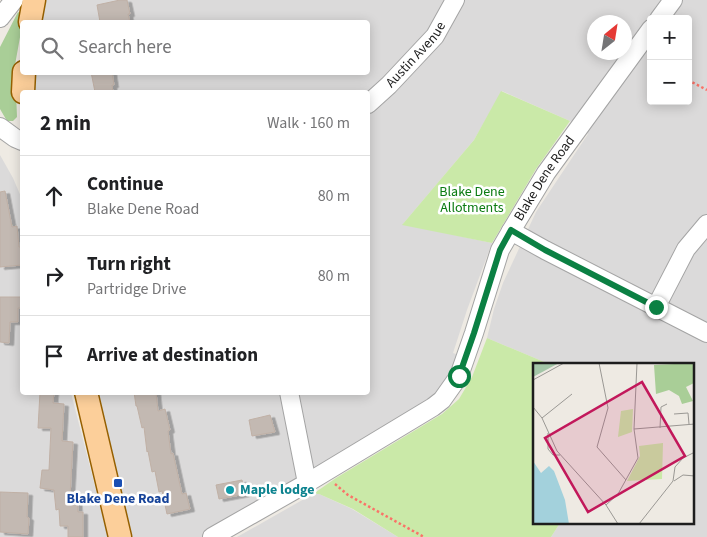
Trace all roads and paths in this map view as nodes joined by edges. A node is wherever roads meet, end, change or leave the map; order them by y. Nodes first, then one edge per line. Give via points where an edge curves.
1 (14, 0) edge
2 (34, 0) edge
3 (455, 0) edge
4 (673, 0) edge
5 (662, 15) edge
6 (0, 18) edge
7 (30, 20) edge
8 (647, 34) edge
9 (24, 75) edge
10 (692, 82) edge
11 (23, 90) edge
12 (707, 90) edge
13 (370, 102) edge
14 (0, 127) edge
15 (20, 140) edge
16 (707, 224) edge
17 (511, 230) junction
18 (656, 307) junction
19 (707, 333) edge
20 (87, 395) edge
21 (289, 395) edge
22 (324, 472) junction
23 (307, 483) junction
24 (120, 537) edge
25 (212, 537) edge
26 (424, 537) edge

1 - 6 street
2 - 7 main road
3 - 13 street, Austin Avenue via 435,36
4 - 5 street
8 - 17 street, Blake Dene Road via 546,173
9 - 11 main road
10 - 12 path
14 - 15 street
16 - 18 street via 686,249
17 - 18 street
17 - 22 street, Blake Dene Road via 500,250 459,376 451,389 433,407
18 - 19 street
20 - 24 main road
21 - 23 street
22 - 23 street, Blake Dene Road
22 - 26 path via 348,495
23 - 25 street, Blake Dene Road

